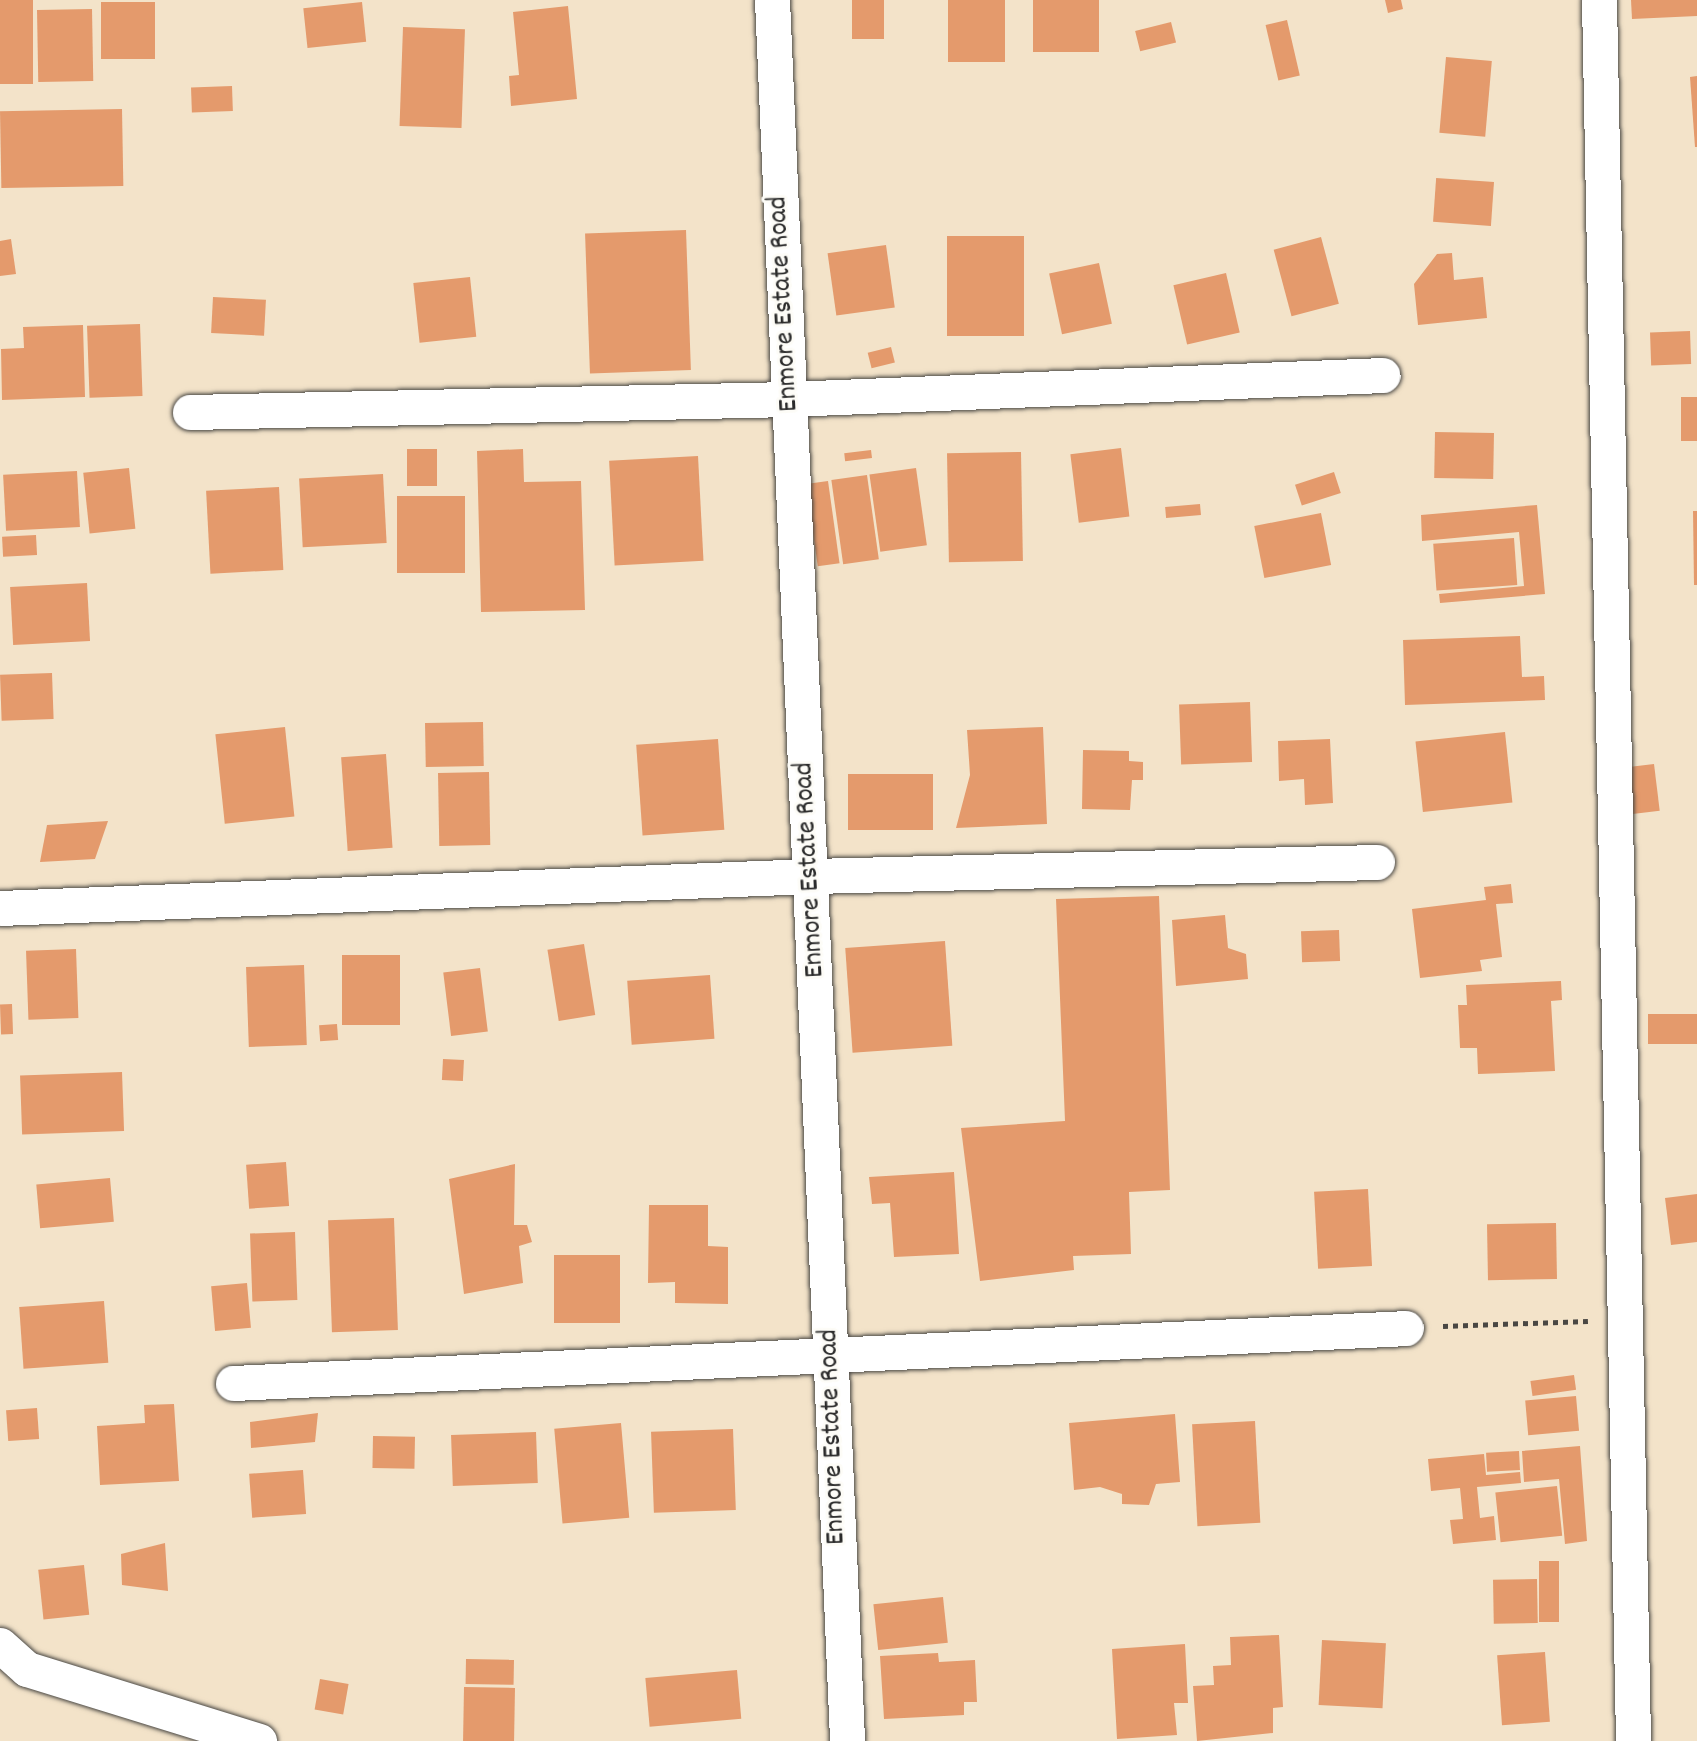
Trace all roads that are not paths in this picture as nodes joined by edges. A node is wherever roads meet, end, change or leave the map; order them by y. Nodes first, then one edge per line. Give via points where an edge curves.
1 (772, 0) edge
2 (1599, 0) edge
3 (1383, 374) dead end
4 (789, 399) junction
5 (190, 412) dead end
6 (1377, 862) dead end
7 (812, 876) junction
8 (0, 908) edge
9 (1406, 1328) road end
10 (831, 1355) junction
11 (233, 1383) dead end
12 (0, 1645) edge
13 (259, 1741) edge
14 (847, 1741) edge
15 (1633, 1741) edge

1 - 4 street, Enmore Estate Road
2 - 15 street
3 - 4 street
4 - 5 street
4 - 7 street, Enmore Estate Road
6 - 7 street
7 - 8 street
7 - 10 street, Enmore Estate Road
9 - 10 street
10 - 11 street
10 - 14 street, Enmore Estate Road
12 - 13 street via 27,1669

